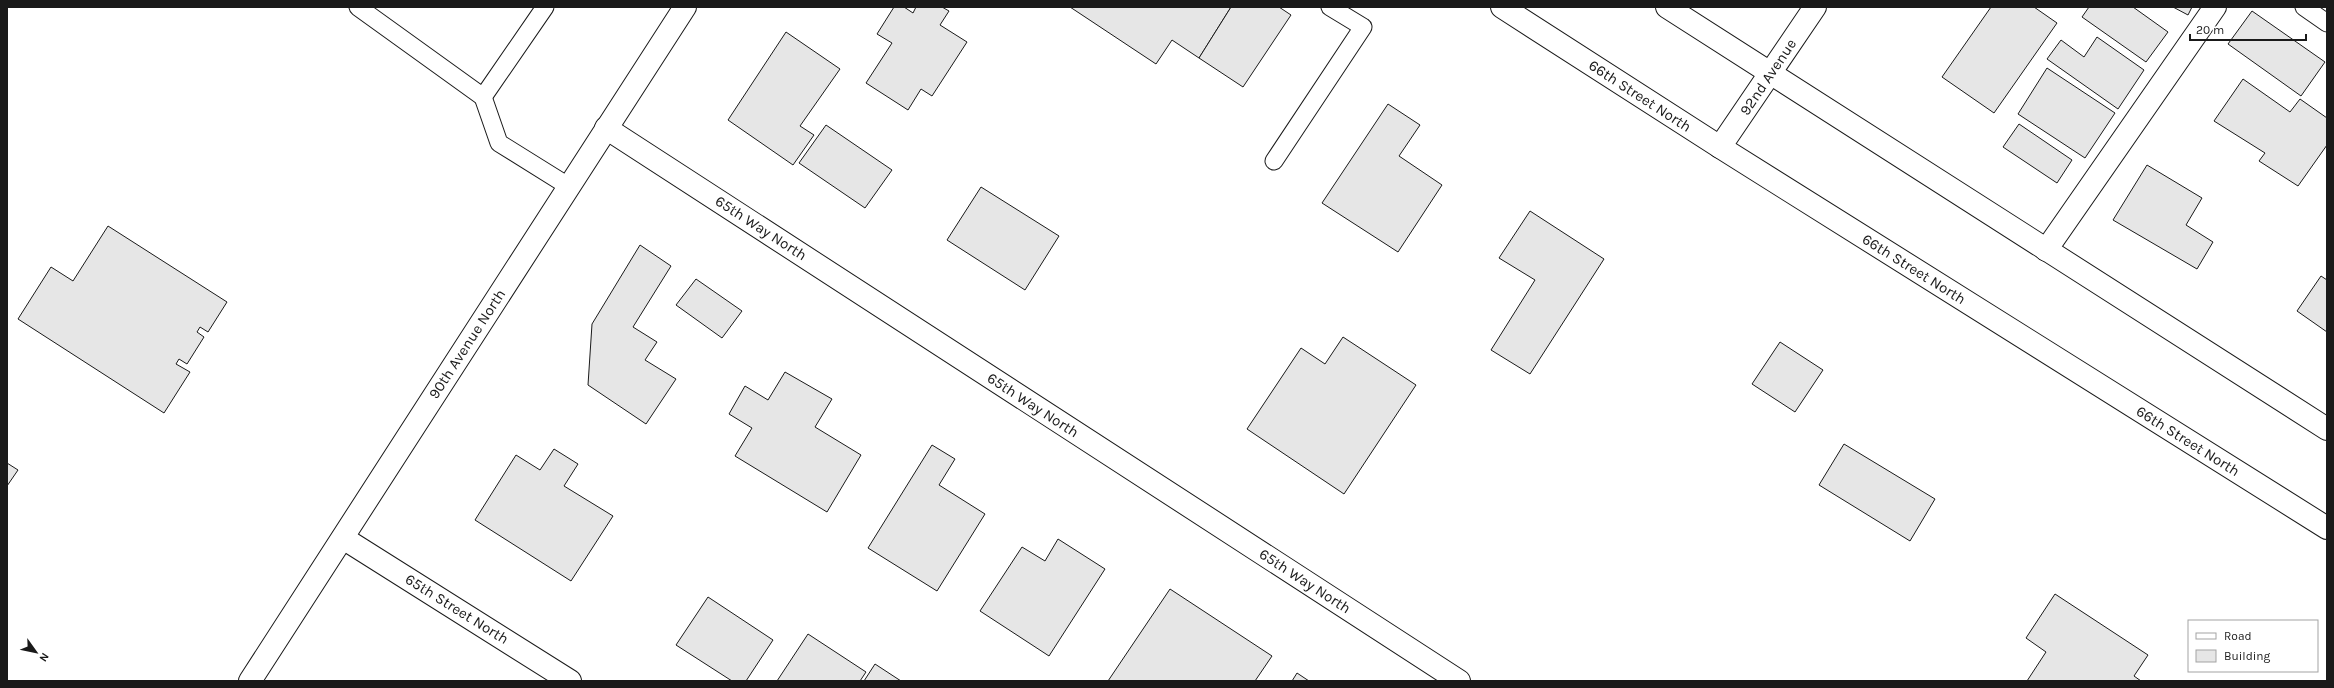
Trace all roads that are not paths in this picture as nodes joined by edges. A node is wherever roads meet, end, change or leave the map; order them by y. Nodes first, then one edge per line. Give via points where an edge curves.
1 (358, 7) edge
2 (545, 7) edge
3 (685, 7) edge
4 (1330, 7) edge
5 (1502, 7) edge
6 (1667, 7) edge
7 (1816, 7) edge
8 (2215, 7) edge
9 (2304, 7) edge
10 (2327, 23) edge
11 (1772, 73) junction
12 (484, 97) junction
13 (606, 128) junction
14 (1720, 147) junction
15 (1274, 161) dead end
16 (568, 186) junction
17 (2046, 250) junction
18 (2327, 429) edge
19 (2326, 525) edge
20 (343, 538) junction
21 (250, 681) edge
22 (570, 681) edge
23 (1459, 681) edge

1 - 12 lane
2 - 12 lane
3 - 13 street, 90th Avenue North
4 - 15 lane via 1363,27
5 - 14 street, 66th Street North
6 - 11 street
7 - 11 street, 92nd Avenue
8 - 17 street
9 - 10 lane
11 - 14 street, 92nd Avenue
11 - 17 street
12 - 16 lane via 499,143
13 - 16 street, 90th Avenue North
13 - 23 street, 65th Way North
14 - 19 street, 66th Street North
16 - 20 street, 90th Avenue North
17 - 18 street
20 - 21 street, 90th Avenue North
20 - 22 street, 65th Street North

